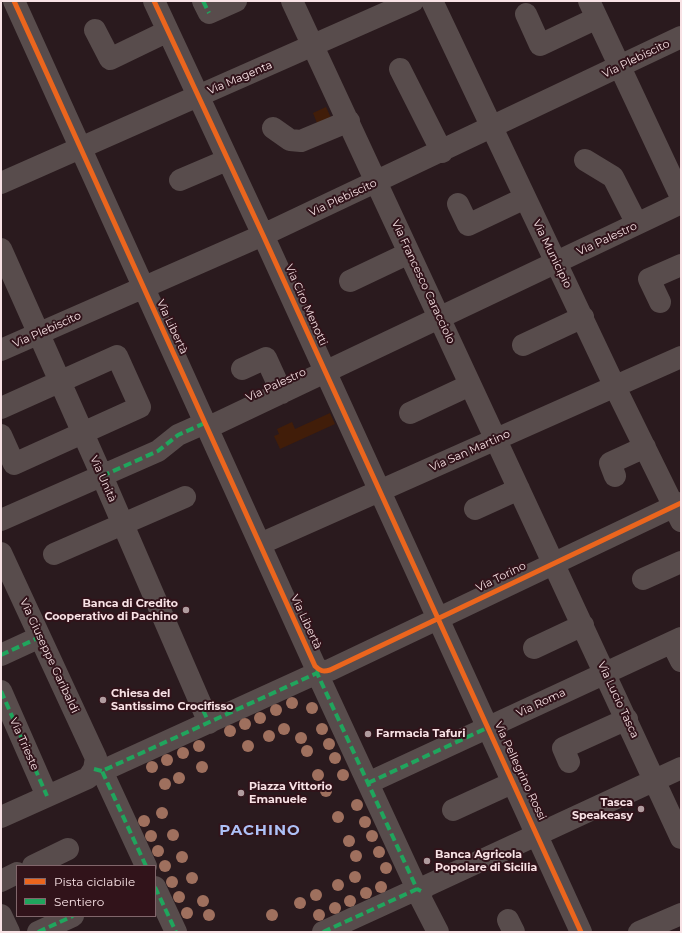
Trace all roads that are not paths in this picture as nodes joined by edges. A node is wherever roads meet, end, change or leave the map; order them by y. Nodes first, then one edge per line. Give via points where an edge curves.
1 (154, 1) edge
2 (236, 1) edge
3 (292, 1) edge
4 (413, 1) edge
5 (432, 1) edge
6 (15, 6) edge
7 (206, 7) edge
8 (593, 10) edge
9 (526, 14) dead end
10 (95, 30) dead end
11 (168, 31) junction
12 (681, 37) edge
13 (314, 46) junction
14 (620, 67) junction
15 (400, 69) dead end
16 (199, 96) junction
17 (349, 120) junction
18 (273, 128) dead end
19 (493, 128) junction
20 (80, 149) junction
21 (442, 152) junction
22 (227, 160) junction
23 (585, 160) dead end
24 (180, 180) dead end
25 (377, 182) junction
26 (1, 183) edge
27 (681, 196) edge
28 (525, 198) junction
29 (681, 203) edge
30 (458, 204) dead end
31 (637, 224) junction
32 (263, 235) junction
33 (1, 249) edge
34 (409, 253) junction
35 (557, 262) junction
36 (681, 264) edge
37 (350, 281) dead end
38 (143, 288) junction
39 (660, 302) dead end
40 (583, 317) junction
41 (440, 318) junction
42 (38, 333) junction
43 (523, 345) dead end
44 (1, 350) edge
45 (681, 357) edge
46 (242, 369) dead end
47 (326, 372) junction
48 (60, 382) junction
49 (470, 385) junction
50 (615, 387) junction
51 (282, 393) junction
52 (1, 408) edge
53 (410, 413) dead end
54 (206, 426) junction
55 (82, 433) junction
56 (1, 435) edge
57 (496, 440) junction
58 (645, 447) junction
59 (102, 476) junction
60 (616, 476) dead end
61 (519, 489) junction
62 (380, 491) junction
63 (185, 497) dead end
64 (475, 509) dead end
65 (679, 510) edge
66 (1, 520) edge
67 (123, 524) junction
68 (260, 544) junction
69 (1, 554) edge
70 (54, 554) dead end
71 (681, 562) edge
72 (553, 563) junction
73 (644, 579) dead end
74 (439, 618) junction
75 (582, 625) junction
76 (40, 637) junction
77 (678, 647) edge
78 (534, 648) dead end
79 (1, 655) edge
80 (320, 668) junction
81 (605, 674) junction
82 (1, 691) edge
83 (206, 716) junction
84 (627, 719) junction
85 (489, 728) junction
86 (569, 762) dead end
87 (681, 768) edge
88 (95, 769) junction
89 (374, 780) junction
90 (654, 780) junction
91 (514, 782) junction
92 (47, 796) junction
93 (453, 810) dead end
94 (1, 817) edge
95 (538, 835) junction
96 (681, 838) edge
97 (68, 849) dead end
98 (35, 865) edge
99 (145, 865) edge
100 (16, 874) edge
101 (1, 881) edge
102 (156, 889) edge
103 (422, 892) junction
104 (681, 914) edge
105 (1, 915) edge
106 (71, 917) edge
107 (9, 932) edge
108 (38, 932) edge
109 (176, 932) edge
110 (323, 932) edge
111 (438, 932) edge
112 (581, 932) edge
113 (639, 932) edge

1 - 11 street, Via Ciro Menotti
2 - 7 street
3 - 13 street, Via Francesco Caracciolo
4 - 13 street, Via Magenta
5 - 19 street, Via Municipio
6 - 20 street, Via Libertà
8 - 9 street via 540,44
8 - 14 street
10 - 11 street via 110,59
11 - 16 street, Via Ciro Menotti
12 - 14 street, Via Plebiscito
13 - 16 street, Via Magenta
13 - 17 street, Via Francesco Caracciolo
14 - 19 street, Via Plebiscito
14 - 27 street
15 - 21 street
16 - 20 street, Via Magenta
16 - 22 street, Via Ciro Menotti
17 - 18 street via 301,142 290,140
17 - 25 street, Via Francesco Caracciolo
19 - 21 street, Via Plebiscito
19 - 28 street, Via Municipio
20 - 26 street, Via Magenta
20 - 38 street, Via Libertà
21 - 25 street, Via Plebiscito
22 - 24 street
22 - 32 street, Via Ciro Menotti
23 - 31 street via 613,177
25 - 32 street, Via Plebiscito
25 - 34 street, Via Francesco Caracciolo
28 - 30 street via 468,225
28 - 35 street, Via Municipio
29 - 31 street, Via Palestro
31 - 35 street, Via Palestro
32 - 38 street, Via Plebiscito
32 - 47 street, Via Ciro Menotti
33 - 42 street, Via Unità
34 - 37 street
34 - 41 street, Via Francesco Caracciolo
35 - 40 street, Via Municipio
35 - 41 street, Via Palestro
36 - 39 street via 649,279
38 - 42 street, Via Plebiscito
38 - 54 street, Via Libertà
40 - 43 street
40 - 50 street, Via Municipio
41 - 47 street, Via Palestro
41 - 49 street, Via Francesco Caracciolo
42 - 44 street, Via Plebiscito
42 - 48 street, Via Unità
45 - 50 street, Via San Martino
46 - 51 street via 266,358
47 - 51 street, Via Palestro
47 - 62 street, Via Ciro Menotti
48 - 52 street
48 - 55 street, Via Unità
48 - 55 street via 118,356 140,407
49 - 53 street
49 - 57 street, Via Francesco Caracciolo
50 - 57 street, Via San Martino
50 - 58 street, Via Municipio
51 - 54 street, Via Palestro
54 - 59 street, Via Palestro via 178,435 158,451
54 - 68 street, Via Libertà
55 - 56 street via 14,464
55 - 59 street, Via Unità
57 - 61 street, Via Francesco Caracciolo
57 - 62 street, Via San Martino
58 - 60 street via 610,463
58 - 65 street, Via Municipio
59 - 66 street, Via Palestro
59 - 67 street, Via Unità
61 - 64 street
61 - 72 street, Via Francesco Caracciolo
62 - 68 street, Via San Martino
62 - 74 street, Via Ciro Menotti
63 - 67 street
65 - 72 street, Via Torino
67 - 70 street
67 - 83 street, Via Unità
68 - 80 street, Via Libertà
69 - 76 street, Via Giuseppe Garibaldi
71 - 73 street
72 - 74 street, Via Torino
72 - 75 street, Via Lucio Tasca
74 - 80 street, Via Torino
74 - 85 street, Via Pellegrino Rossi
75 - 78 street
75 - 81 street, Via Lucio Tasca
76 - 79 street
76 - 88 street, Via Giuseppe Garibaldi
77 - 81 street, Via Roma
80 - 83 street, Via Torino
80 - 89 street, Via Libertà
81 - 84 street, Via Lucio Tasca
81 - 85 street, Via Roma
82 - 92 street, Via Trieste
83 - 88 street, Via Torino
84 - 86 street via 563,748
84 - 90 street, Via Lucio Tasca
85 - 89 street, Via Roma
85 - 91 street, Via Pellegrino Rossi
87 - 90 street
88 - 92 street, Via Torino
88 - 99 street, Via Giuseppe Garibaldi
89 - 103 street, Via Libertà
90 - 95 street
90 - 96 street, Via Lucio Tasca
91 - 93 street
91 - 95 street, Via Pellegrino Rossi
92 - 94 street, Via Torino
95 - 103 street
95 - 112 street, Via Pellegrino Rossi
97 - 98 street
100 - 101 street
102 - 109 street
103 - 110 street
103 - 111 street, Via Libertà
104 - 113 street
105 - 107 street
106 - 108 street

